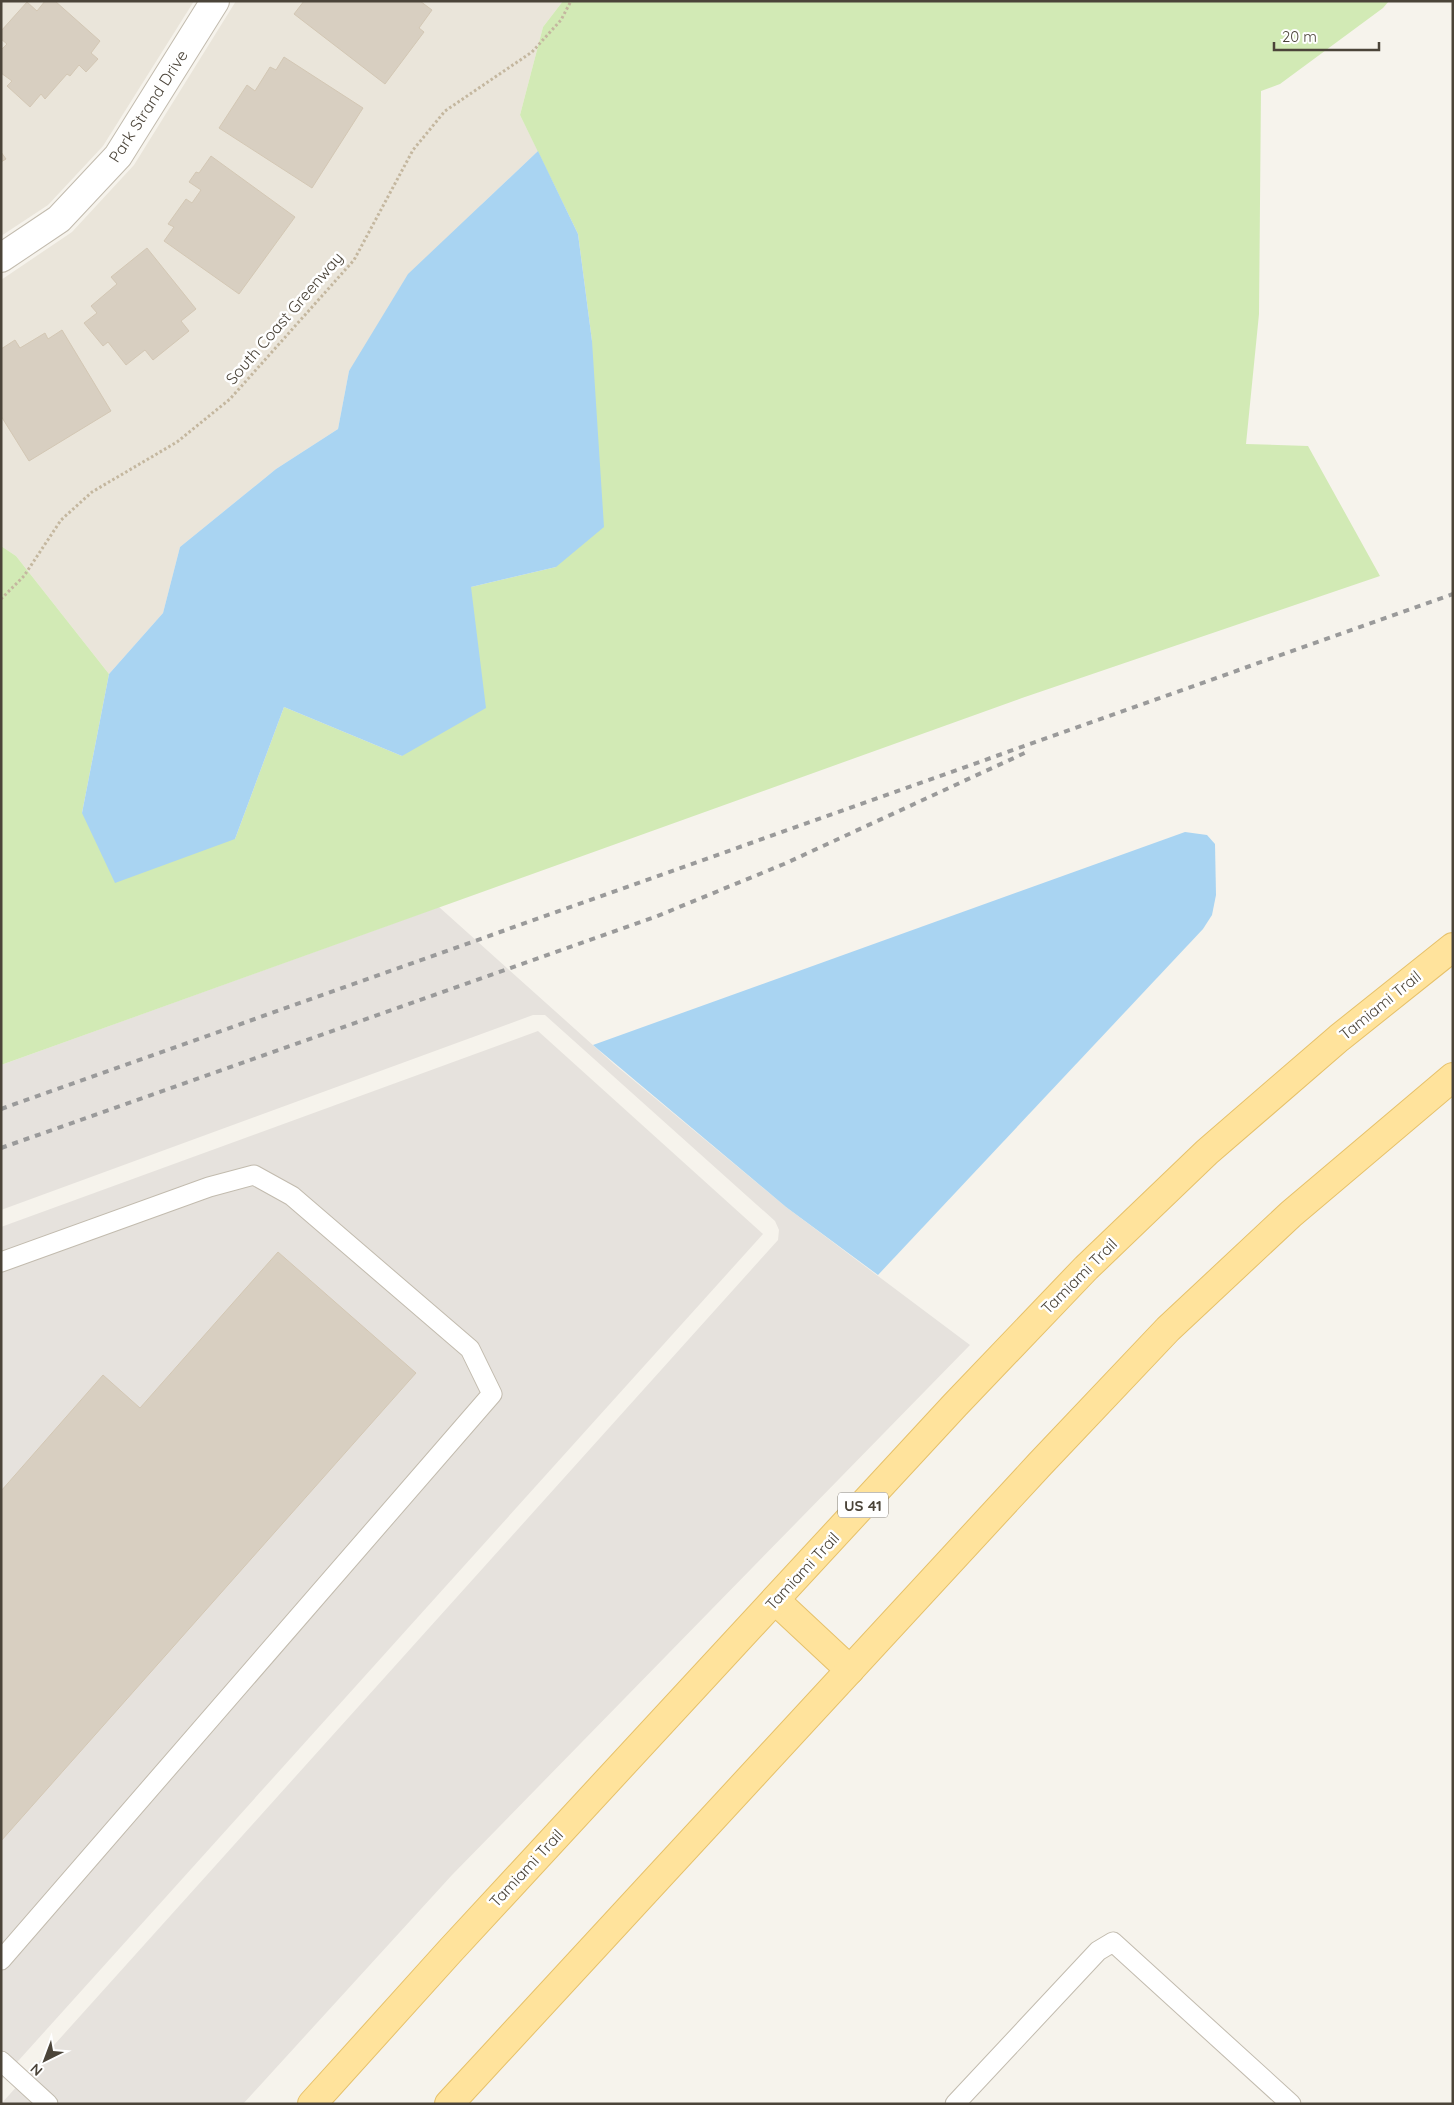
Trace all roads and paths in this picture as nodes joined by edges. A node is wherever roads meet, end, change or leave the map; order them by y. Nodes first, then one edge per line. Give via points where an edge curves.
1 (215, 1) edge
2 (571, 1) edge
3 (1, 258) edge
4 (1, 599) edge
5 (1453, 947) edge
6 (1453, 1077) edge
7 (1, 1262) edge
8 (775, 1600) junction
9 (850, 1670) junction
10 (1, 1960) edge
11 (1, 2061) edge
12 (48, 2104) edge
13 (312, 2104) edge
14 (449, 2104) edge
15 (955, 2104) edge
16 (1291, 2104) edge

1 - 3 street, Park Strand Drive via 118,156 59,219
2 - 4 path, South Coast Greenway via 561,20 532,52 445,111 413,150 354,260 230,399 177,442 92,492 61,520 24,576
5 - 8 main road, Tamiami Trail / US 41 via 1339,1038 1215,1146 1086,1268
6 - 9 main road via 1291,1214 1168,1329
7 - 10 lane via 209,1187 254,1174 292,1196 470,1349 492,1394
8 - 9 main road
8 - 13 main road, Tamiami Trail / US 41
9 - 14 main road
11 - 12 lane
15 - 16 lane via 1098,1951 1113,1942

